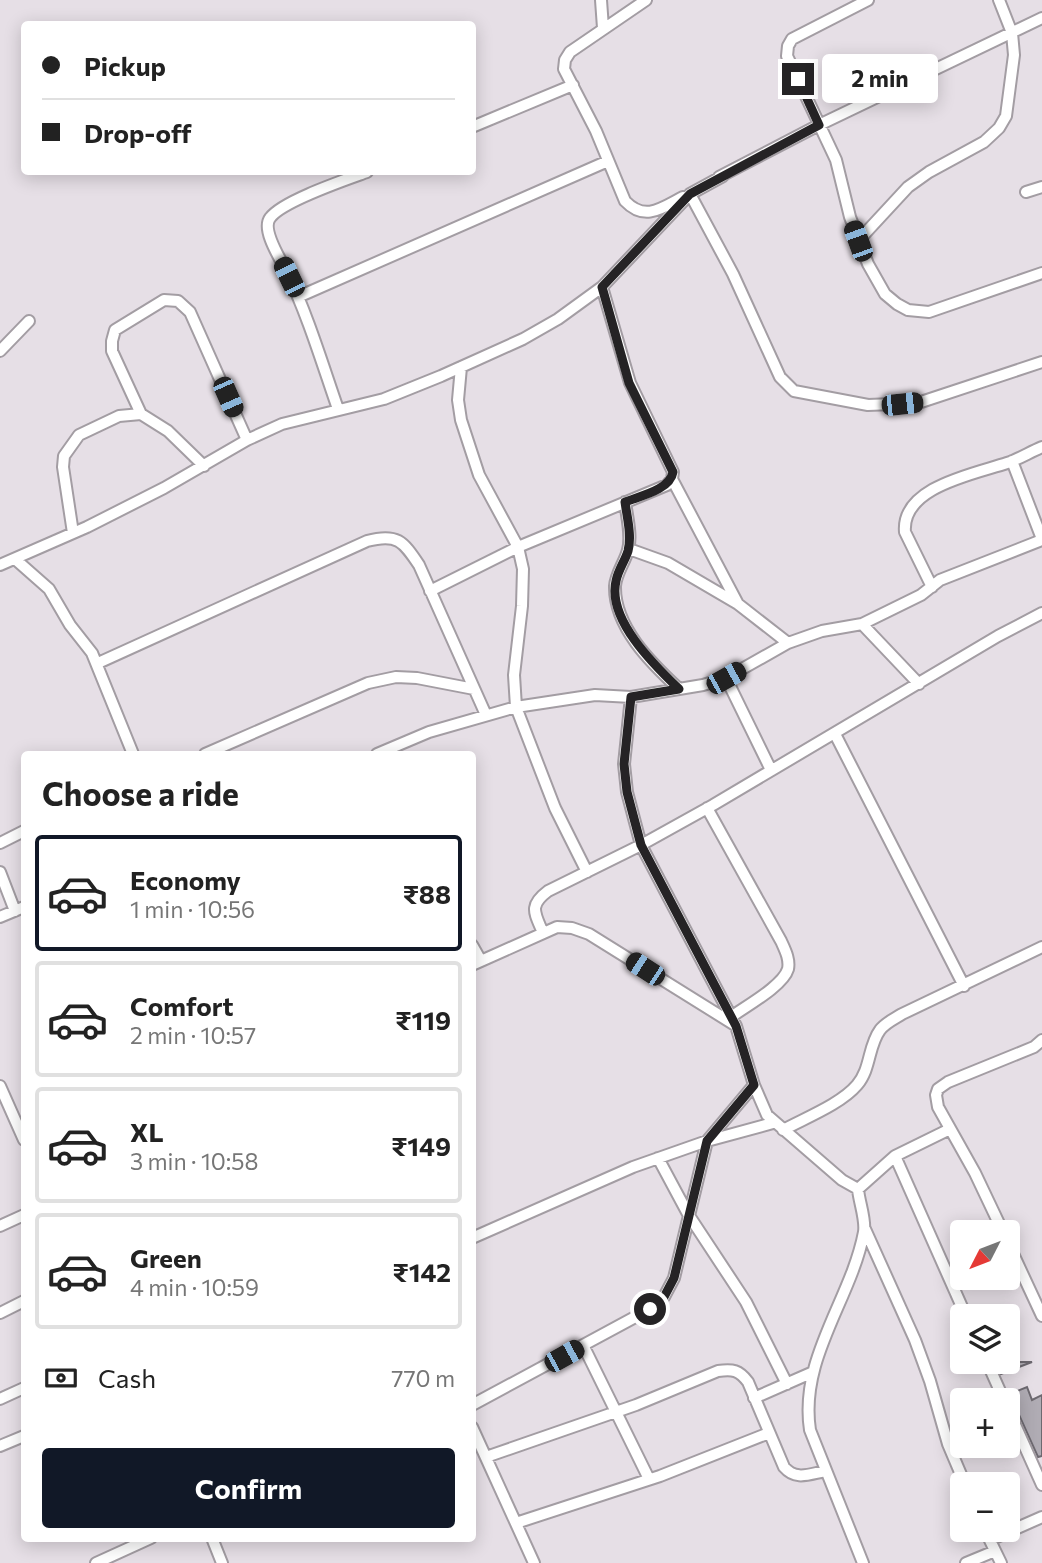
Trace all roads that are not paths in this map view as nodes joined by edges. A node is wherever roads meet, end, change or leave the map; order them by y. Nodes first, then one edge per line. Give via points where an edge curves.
1 (601, 0) edge
2 (646, 0) edge
3 (868, 0) edge
4 (999, 0) edge
5 (1042, 18) edge
6 (603, 28) junction
7 (1012, 33) junction
8 (573, 85) junction
9 (476, 125) edge
10 (819, 125) junction
11 (608, 160) junction
12 (360, 175) edge
13 (723, 176) junction
14 (1042, 187) edge
15 (1026, 192) dead end
16 (690, 194) junction
17 (858, 241) junction
18 (1042, 273) edge
19 (602, 287) junction
20 (298, 297) junction
21 (29, 321) dead end
22 (0, 351) edge
23 (1042, 362) edge
24 (461, 367) junction
25 (338, 409) junction
26 (141, 414) junction
27 (247, 440) junction
28 (1042, 447) edge
29 (1012, 461) junction
30 (204, 466) junction
31 (672, 479) junction
32 (625, 502) junction
33 (74, 533) junction
34 (1042, 540) edge
35 (518, 547) junction
36 (629, 549) junction
37 (15, 559) junction
38 (0, 565) edge
39 (932, 587) junction
40 (430, 591) junction
41 (738, 604) junction
42 (1042, 613) edge
43 (862, 624) junction
44 (788, 643) junction
45 (97, 663) junction
46 (726, 678) junction
47 (919, 684) junction
48 (474, 689) junction
49 (679, 689) junction
50 (631, 697) junction
51 (516, 708) junction
52 (486, 715) junction
53 (835, 734) junction
54 (132, 751) edge
55 (212, 751) edge
56 (384, 751) edge
57 (771, 770) junction
58 (707, 808) junction
59 (21, 832) edge
60 (0, 843) edge
61 (641, 845) junction
62 (0, 872) edge
63 (587, 873) junction
64 (20, 909) edge
65 (0, 917) edge
66 (543, 933) junction
67 (1042, 947) edge
68 (477, 963) edge
69 (964, 986) junction
70 (734, 1021) junction
71 (1042, 1040) edge
72 (754, 1085) junction
73 (0, 1086) edge
74 (773, 1122) junction
75 (950, 1129) junction
76 (783, 1130) junction
77 (21, 1133) edge
78 (707, 1141) junction
79 (895, 1156) junction
80 (659, 1158) junction
81 (858, 1189) junction
82 (688, 1214) junction
83 (21, 1216) edge
84 (997, 1220) edge
85 (0, 1226) edge
86 (865, 1229) junction
87 (476, 1236) edge
88 (1020, 1269) edge
89 (21, 1302) edge
90 (961, 1304) edge
91 (0, 1313) edge
92 (1042, 1316) edge
93 (583, 1345) junction
94 (811, 1373) junction
95 (787, 1384) junction
96 (21, 1389) edge
97 (754, 1398) junction
98 (0, 1399) edge
99 (476, 1403) edge
100 (614, 1413) junction
101 (769, 1433) junction
102 (476, 1436) edge
103 (1020, 1436) edge
104 (21, 1437) edge
105 (0, 1446) edge
106 (486, 1457) junction
107 (826, 1471) junction
108 (960, 1472) edge
109 (649, 1479) junction
110 (1042, 1485) edge
111 (1042, 1517) edge
112 (516, 1523) junction
113 (1020, 1527) edge
114 (142, 1542) edge
115 (214, 1542) edge
116 (988, 1542) edge
117 (991, 1542) edge
118 (96, 1563) edge
119 (222, 1563) edge
120 (534, 1563) edge
121 (863, 1563) edge
122 (966, 1563) edge
123 (1001, 1563) edge

1 - 6 street
2 - 6 street
3 - 10 street via 804,32 788,46 787,56
4 - 7 street
5 - 7 street
6 - 8 street via 565,60 564,69
7 - 10 street
7 - 17 street via 1014,55 1006,117 999,128 984,142 908,187
8 - 9 street
8 - 11 street
10 - 13 street
10 - 17 street via 836,160
11 - 13 street via 625,201 644,213
11 - 20 street
12 - 20 street via 283,206 270,218 270,238
13 - 16 street
14 - 15 street
16 - 19 street
16 - 23 street via 780,377 794,391 868,405 918,403
17 - 18 street via 885,294 908,310 929,312
19 - 24 street via 523,339
19 - 31 street via 629,383 673,472
20 - 25 street
21 - 22 street
24 - 25 street via 384,399
24 - 35 street via 458,400 469,448 488,495
25 - 27 street via 282,424
26 - 27 street via 111,341 115,330 164,300 178,301 190,312
26 - 30 street via 168,431
26 - 33 street via 119,416 79,435 64,456
27 - 30 street
28 - 29 street
29 - 34 street
29 - 39 street via 932,488 909,512 905,532
30 - 33 street
31 - 32 street
31 - 41 street
32 - 35 street
32 - 36 street
33 - 37 street
34 - 39 street
35 - 40 street
35 - 51 street via 523,569 514,675
36 - 41 street via 668,564
36 - 49 street via 615,583 616,600 642,651
37 - 38 street
37 - 45 street via 49,589
39 - 43 street
40 - 45 street via 405,545 395,538 380,537
40 - 48 street
41 - 44 street
42 - 47 street
43 - 44 street
43 - 47 street
44 - 46 street
45 - 54 street
46 - 49 street
46 - 57 street
47 - 53 street
48 - 52 street
48 - 55 street via 417,678 368,683
49 - 50 street
50 - 51 street via 595,695
50 - 61 street via 624,764
51 - 52 street
51 - 63 street via 555,808
52 - 56 street
53 - 57 street
53 - 69 street
57 - 58 street
58 - 61 street
58 - 70 street via 788,959 788,970 780,982
59 - 60 street
61 - 63 street
61 - 70 street
62 - 64 street
63 - 66 street via 548,891 536,903 534,911
64 - 65 street
66 - 68 street
66 - 70 street via 557,927 589,934
67 - 69 street
69 - 76 street via 885,1025 856,1086
70 - 72 street
71 - 75 street via 938,1090 938,1107
72 - 74 street
72 - 78 street
73 - 77 street
74 - 76 street
74 - 78 street
75 - 79 street
75 - 84 street
76 - 81 street
78 - 80 street
78 - 82 street
79 - 81 street
79 - 90 street
80 - 82 street
80 - 87 street
81 - 86 street
82 - 93 street via 674,1278 664,1297
82 - 95 street via 746,1302
83 - 85 street
86 - 94 street
86 - 108 street via 915,1340
88 - 92 street
89 - 91 street
93 - 99 street
93 - 100 street
94 - 95 street
94 - 107 street via 810,1430
95 - 97 street
96 - 98 street
97 - 100 street via 748,1381 732,1369
97 - 101 street
100 - 106 street
100 - 109 street
101 - 107 street via 790,1475
101 - 109 street
102 - 106 street
103 - 110 street
104 - 105 street
106 - 112 street
107 - 121 street
109 - 112 street
111 - 113 street
112 - 120 street
114 - 118 street
115 - 119 street
116 - 122 street
117 - 123 street

